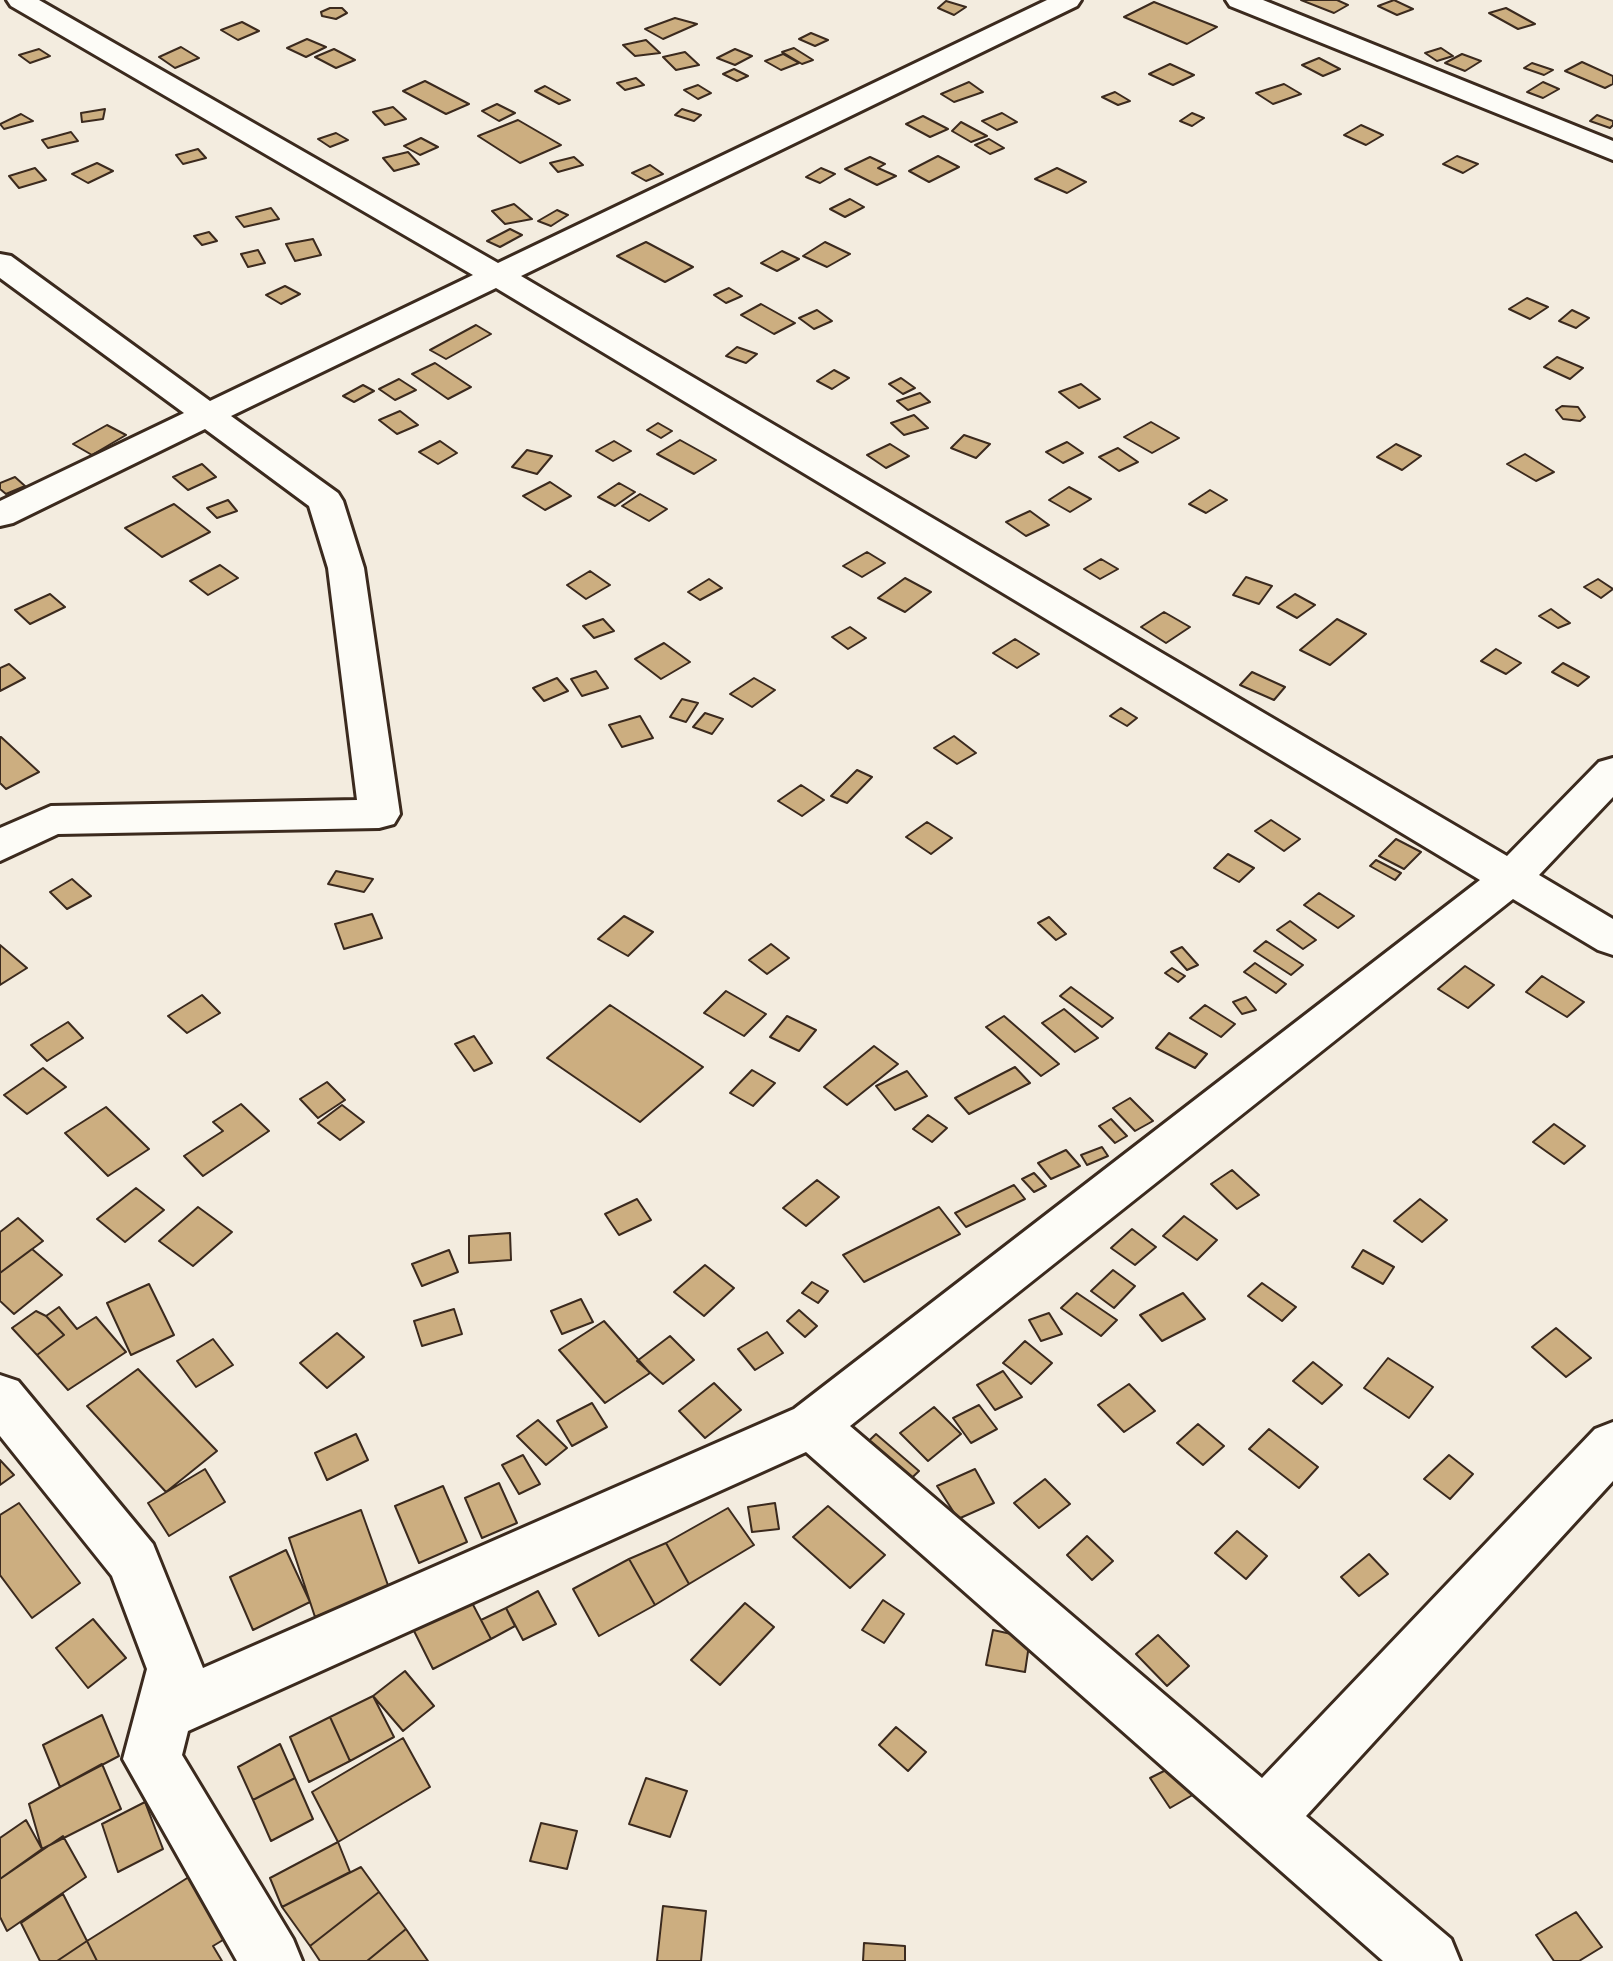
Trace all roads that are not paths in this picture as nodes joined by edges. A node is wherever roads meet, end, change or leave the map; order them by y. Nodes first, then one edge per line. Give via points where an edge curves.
1 (20, 0) edge
2 (1068, 0) edge
3 (1239, 0) edge
4 (1613, 151) edge
5 (0, 263) edge
6 (497, 275) junction
7 (209, 414) junction
8 (0, 515) edge
9 (1613, 772) edge
10 (0, 846) edge
11 (1511, 878) junction
12 (1613, 939) edge
13 (0, 1397) edge
14 (812, 1425) junction
15 (1613, 1445) edge
16 (164, 1713) junction
17 (1265, 1818) junction
18 (271, 1961) edge
19 (1429, 1961) edge

1 - 6 street
2 - 6 street
3 - 4 street
5 - 7 street
6 - 7 street
6 - 11 street
7 - 8 street
7 - 10 street via 325,501 346,568 379,814 51,820
9 - 11 street
11 - 12 street
11 - 14 street
13 - 16 street via 134,1562 175,1669
14 - 16 street
14 - 17 street
15 - 17 street
16 - 18 street via 152,1759
17 - 19 street

